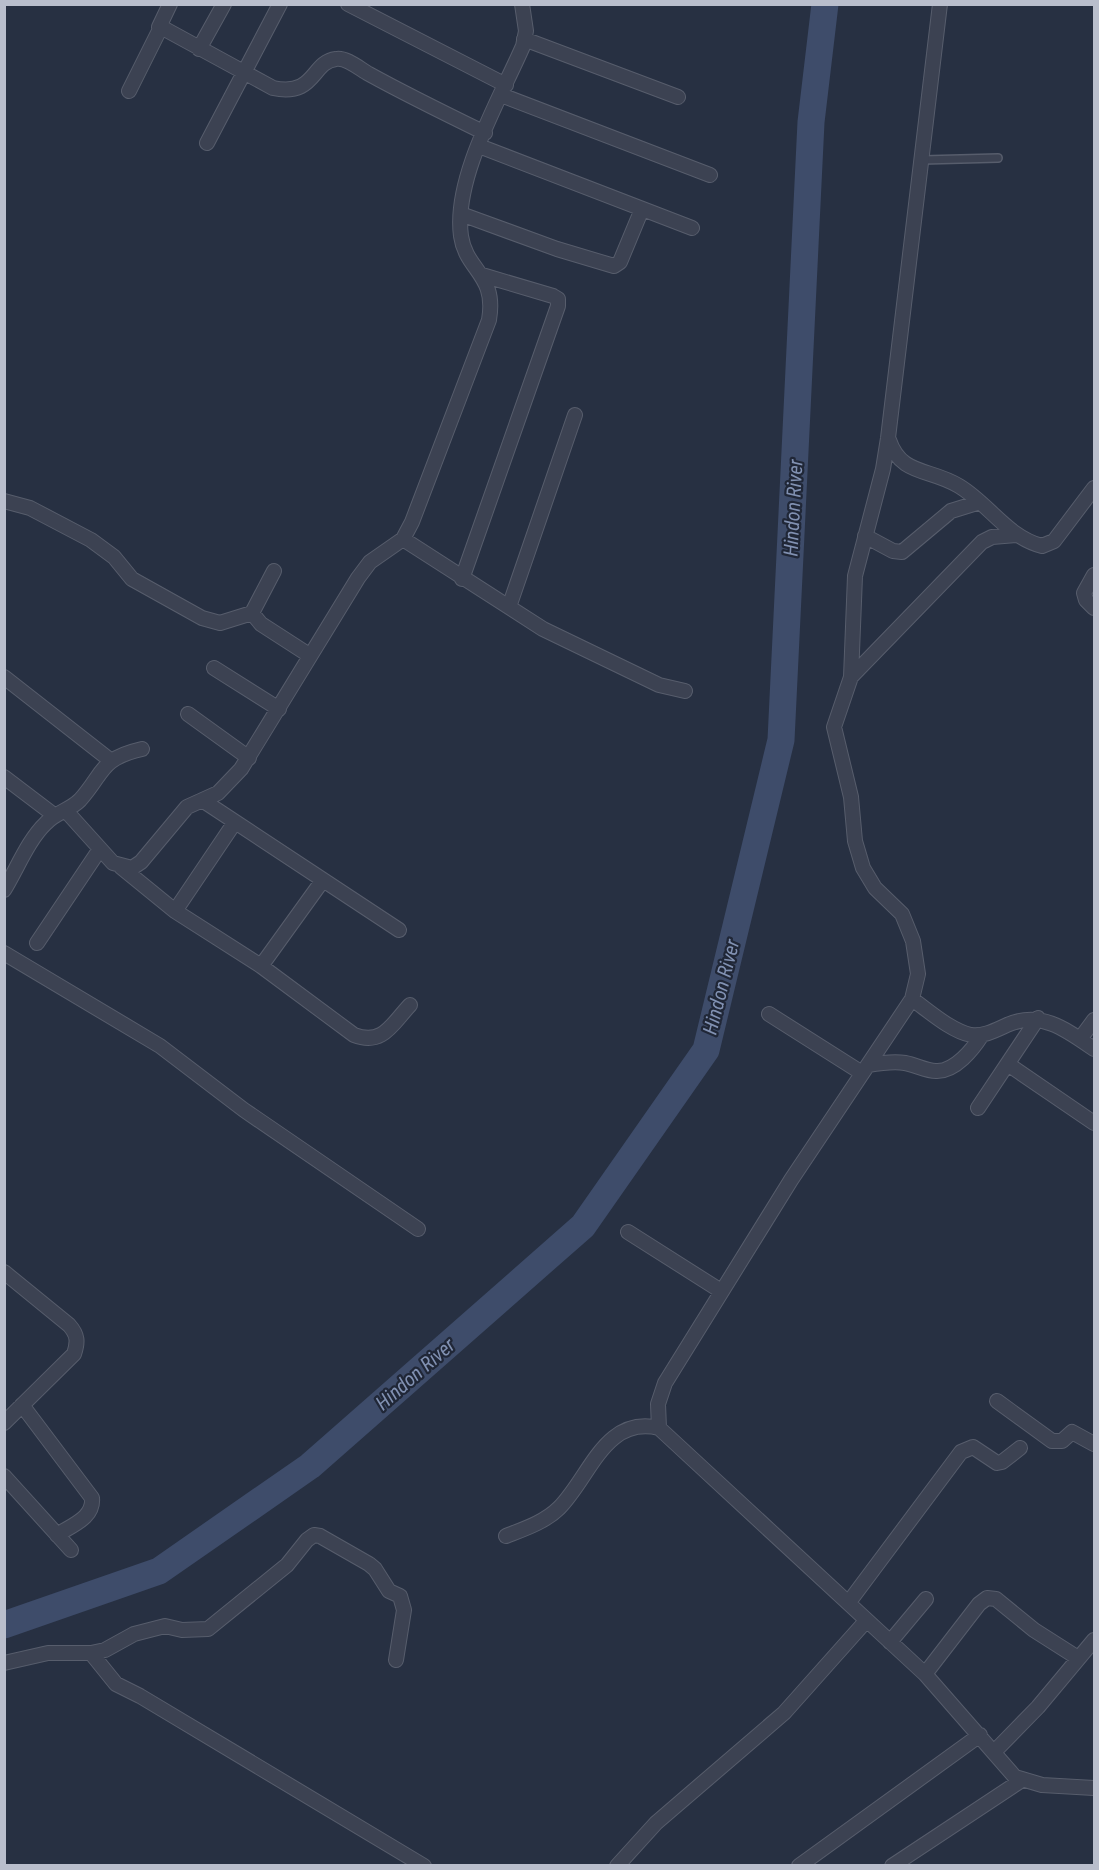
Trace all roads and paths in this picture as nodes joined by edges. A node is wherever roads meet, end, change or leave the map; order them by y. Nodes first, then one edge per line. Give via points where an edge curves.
1 (170, 4) edge
2 (224, 4) edge
3 (280, 4) edge
4 (348, 4) edge
5 (522, 4) edge
6 (940, 4) edge
7 (159, 27) junction
8 (524, 39) junction
9 (199, 49) junction
10 (244, 73) junction
11 (503, 90) junction
12 (129, 91) dead end
13 (678, 97) dead end
14 (485, 133) junction
15 (207, 143) dead end
16 (479, 146) junction
17 (998, 158) dead end
18 (923, 160) junction
19 (710, 175) dead end
20 (642, 209) junction
21 (461, 214) junction
22 (692, 228) dead end
23 (482, 275) junction
24 (574, 415) dead end
25 (888, 438) junction
26 (1095, 488) edge
27 (4, 501) edge
28 (980, 502) junction
29 (1016, 535) junction
30 (865, 536) junction
31 (403, 540) junction
32 (274, 571) dead end
33 (1095, 575) edge
34 (462, 579) junction
35 (509, 607) junction
36 (1095, 608) edge
37 (252, 613) junction
38 (309, 655) junction
39 (214, 668) dead end
40 (4, 676) edge
41 (850, 678) junction
42 (685, 691) dead end
43 (279, 709) junction
44 (188, 714) dead end
45 (142, 749) dead end
46 (249, 758) junction
47 (110, 760) junction
48 (6, 783) edge
49 (202, 800) junction
50 (61, 813) junction
51 (235, 822) junction
52 (100, 849) junction
53 (121, 867) junction
54 (323, 880) junction
55 (4, 890) edge
56 (175, 911) junction
57 (399, 930) dead end
58 (37, 943) dead end
59 (4, 953) edge
60 (261, 966) junction
61 (912, 999) junction
62 (410, 1005) dead end
63 (769, 1014) dead end
64 (1038, 1018) junction
65 (1095, 1020) edge
66 (982, 1035) junction
67 (1080, 1040) junction
68 (1095, 1049) edge
69 (1009, 1065) junction
70 (865, 1069) junction
71 (978, 1108) dead end
72 (1095, 1123) edge
73 (418, 1229) dead end
74 (628, 1232) dead end
75 (4, 1272) edge
76 (721, 1292) junction
77 (997, 1401) dead end
78 (22, 1405) junction
79 (4, 1423) edge
80 (659, 1428) junction
81 (1095, 1444) edge
82 (1020, 1448) dead end
83 (4, 1476) edge
84 (57, 1535) junction
85 (506, 1536) dead end
86 (71, 1550) dead end
87 (926, 1599) dead end
88 (849, 1602) junction
89 (866, 1621) junction
90 (1095, 1640) edge
91 (890, 1642) junction
92 (91, 1653) junction
93 (1078, 1658) junction
94 (396, 1660) dead end
95 (4, 1663) edge
96 (925, 1674) junction
97 (980, 1735) junction
98 (994, 1752) junction
99 (1022, 1780) junction
100 (1095, 1788) edge
101 (424, 1866) edge
102 (617, 1866) edge
103 (800, 1866) edge
104 (892, 1866) edge

1 - 7 street
2 - 9 street
3 - 10 street
4 - 11 street
5 - 8 street
6 - 18 street
7 - 9 street
7 - 12 street
8 - 11 street
8 - 13 street
9 - 10 street
10 - 14 street via 273,88 295,90 330,61 343,59
10 - 15 street
11 - 14 street
11 - 19 street
14 - 16 street
16 - 20 street
16 - 21 street via 469,170
17 - 18 lane
18 - 25 street
20 - 21 street via 620,262 614,266
20 - 22 street
21 - 23 street via 462,243
23 - 31 street via 491,296 489,320 427,487
23 - 34 street via 553,296 558,299 558,306
24 - 35 street
25 - 28 street via 901,463 959,486
25 - 30 street
26 - 29 street via 1048,545 1029,543
27 - 37 street via 30,508 91,540 114,557 132,579 202,618 220,623
28 - 29 street
28 - 30 street via 951,511 902,552
29 - 41 street via 982,542
30 - 41 street via 853,594
31 - 34 street
31 - 38 street via 370,562
32 - 37 street
33 - 36 street via 1084,593
34 - 35 street
35 - 42 street via 615,666 658,685
37 - 38 street via 261,624
38 - 43 street
39 - 43 street
40 - 47 street
41 - 61 street via 834,727 851,797 855,841 875,888 907,923 918,974
43 - 46 street
44 - 46 street
45 - 47 street
46 - 49 street via 218,793
47 - 50 street via 80,799
48 - 50 street
49 - 51 street
49 - 53 street via 187,807 141,862 132,868
50 - 52 street
50 - 55 street via 35,837
51 - 54 street
51 - 56 street
52 - 53 street
52 - 58 street
53 - 56 street
54 - 57 street
54 - 60 street
56 - 60 street
59 - 73 street via 160,1046 244,1110
60 - 62 street via 354,1035 367,1040 380,1038
61 - 66 street via 959,1031
61 - 70 street
63 - 70 street
64 - 66 street via 1014,1022
64 - 67 street
64 - 69 street
65 - 67 street
66 - 70 street via 944,1071 905,1063
67 - 68 street
69 - 71 street
69 - 72 street
70 - 76 street
74 - 76 street
75 - 78 street via 76,1332 74,1354
76 - 80 street via 660,1395
77 - 81 street via 1052,1441 1062,1441 1072,1432
78 - 79 street
78 - 84 street via 92,1498 89,1514
80 - 85 street via 635,1425 619,1433 559,1508 543,1520
80 - 88 street
82 - 88 street via 997,1463 974,1447 961,1452
83 - 84 street
84 - 86 street
87 - 91 street
88 - 89 street
89 - 91 street
89 - 102 street via 784,1713 656,1823
90 - 93 street
91 - 96 street
92 - 94 street via 148,1629 208,1629 287,1565 314,1535 369,1564 389,1591 400,1596 404,1610
92 - 95 street via 48,1653
92 - 101 street via 116,1684
93 - 96 street via 996,1599 987,1598
93 - 98 street
96 - 97 street
97 - 98 street
97 - 103 street
98 - 99 street via 1007,1771
99 - 100 street
99 - 104 street

